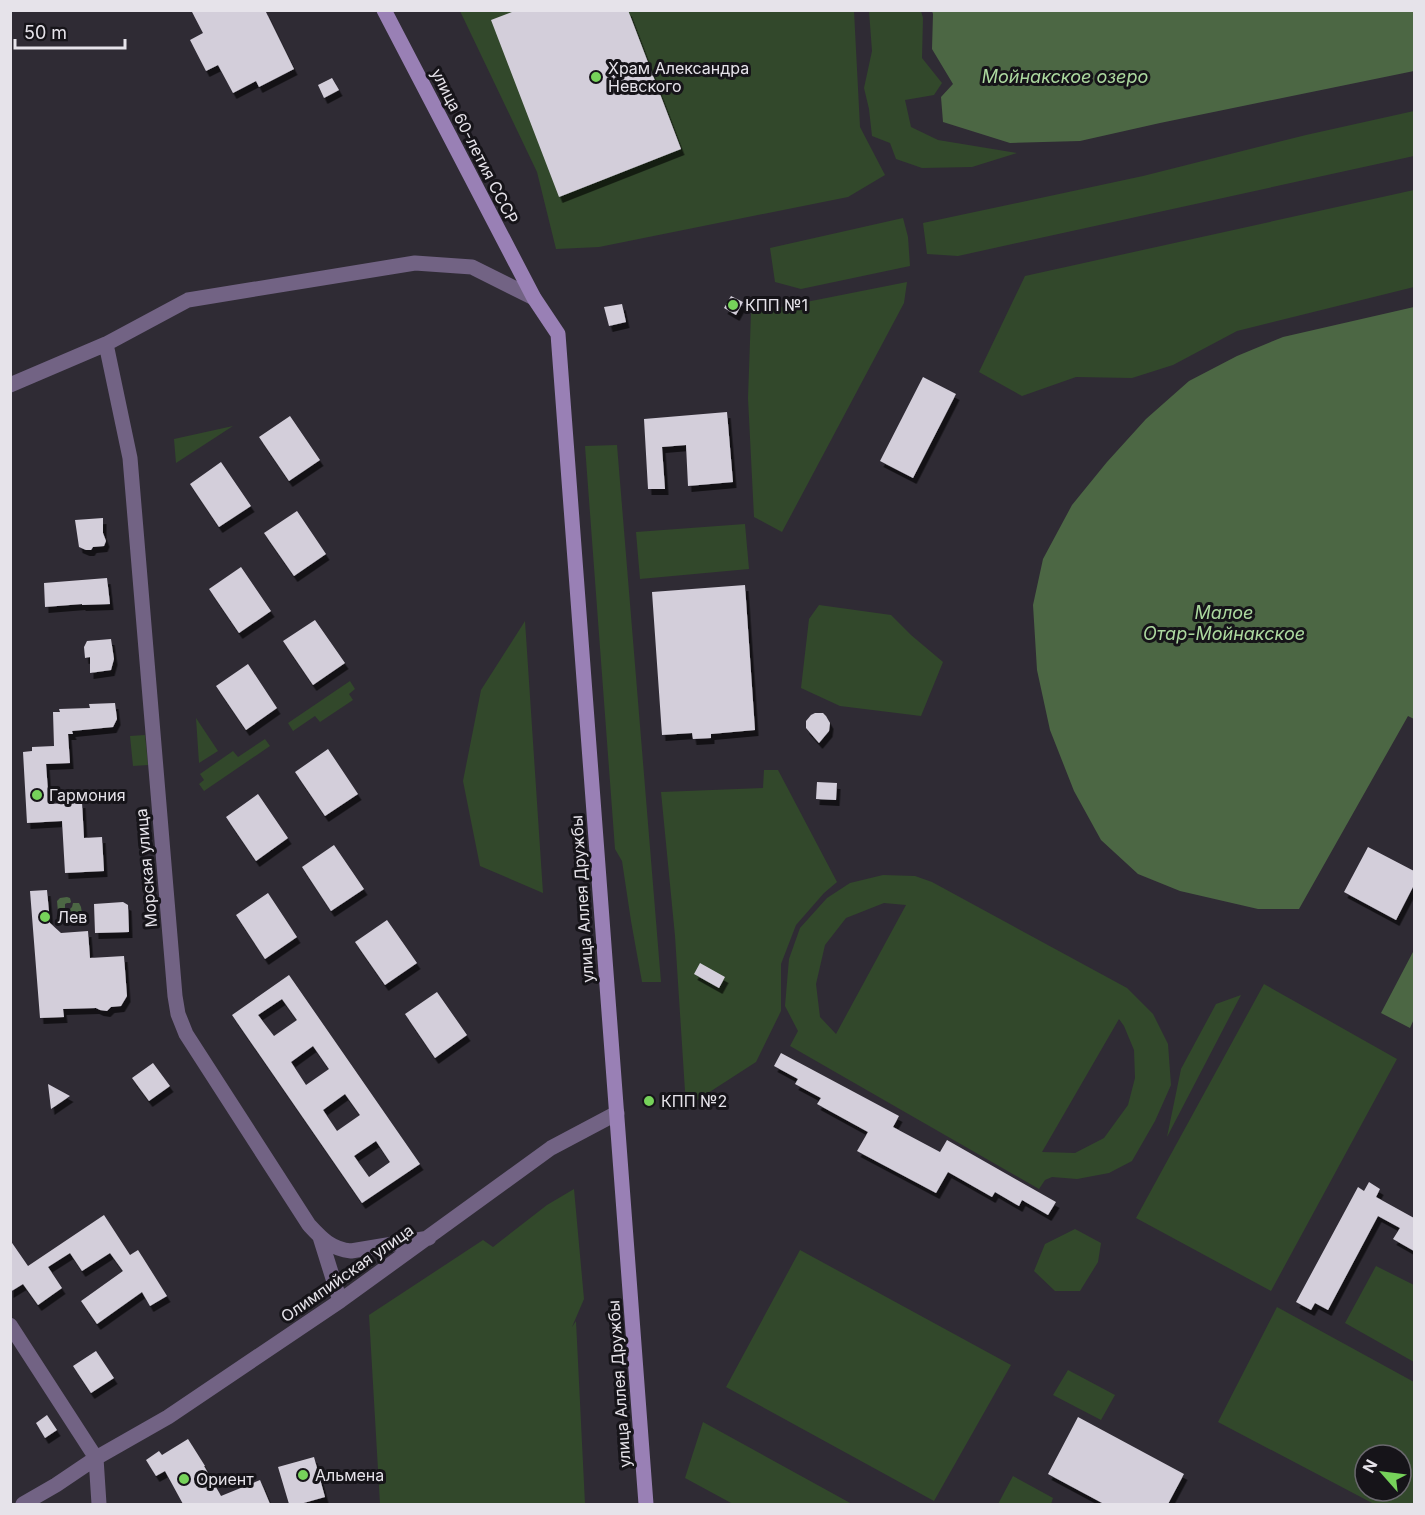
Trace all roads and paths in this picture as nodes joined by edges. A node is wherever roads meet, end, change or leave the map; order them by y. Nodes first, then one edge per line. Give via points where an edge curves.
1 (384, 10) edge
2 (534, 298) junction
3 (106, 344) junction
4 (10, 385) edge
5 (617, 1113) junction
6 (320, 1237) junction
7 (429, 1238) junction
8 (340, 1301) junction
9 (10, 1325) edge
10 (96, 1458) junction
11 (22, 1504) edge
12 (99, 1504) edge
13 (646, 1504) edge

1 - 2 main road, улица 60-летия СССР
2 - 3 street via 472,267 415,263 188,300
2 - 5 main road, улица Аллея Дружбы via 558,334
3 - 4 street
3 - 6 street, Морская улица via 130,458 178,1014 186,1034
5 - 7 street, Олимпийская улица via 551,1149
5 - 13 main road, улица Аллея Дружбы
6 - 7 street, Морская улица via 340,1250 351,1251
6 - 8 street
7 - 8 street, Олимпийская улица
8 - 10 street, Олимпийская улица via 168,1417
9 - 10 street
10 - 11 street, Олимпийская улица
10 - 12 street

